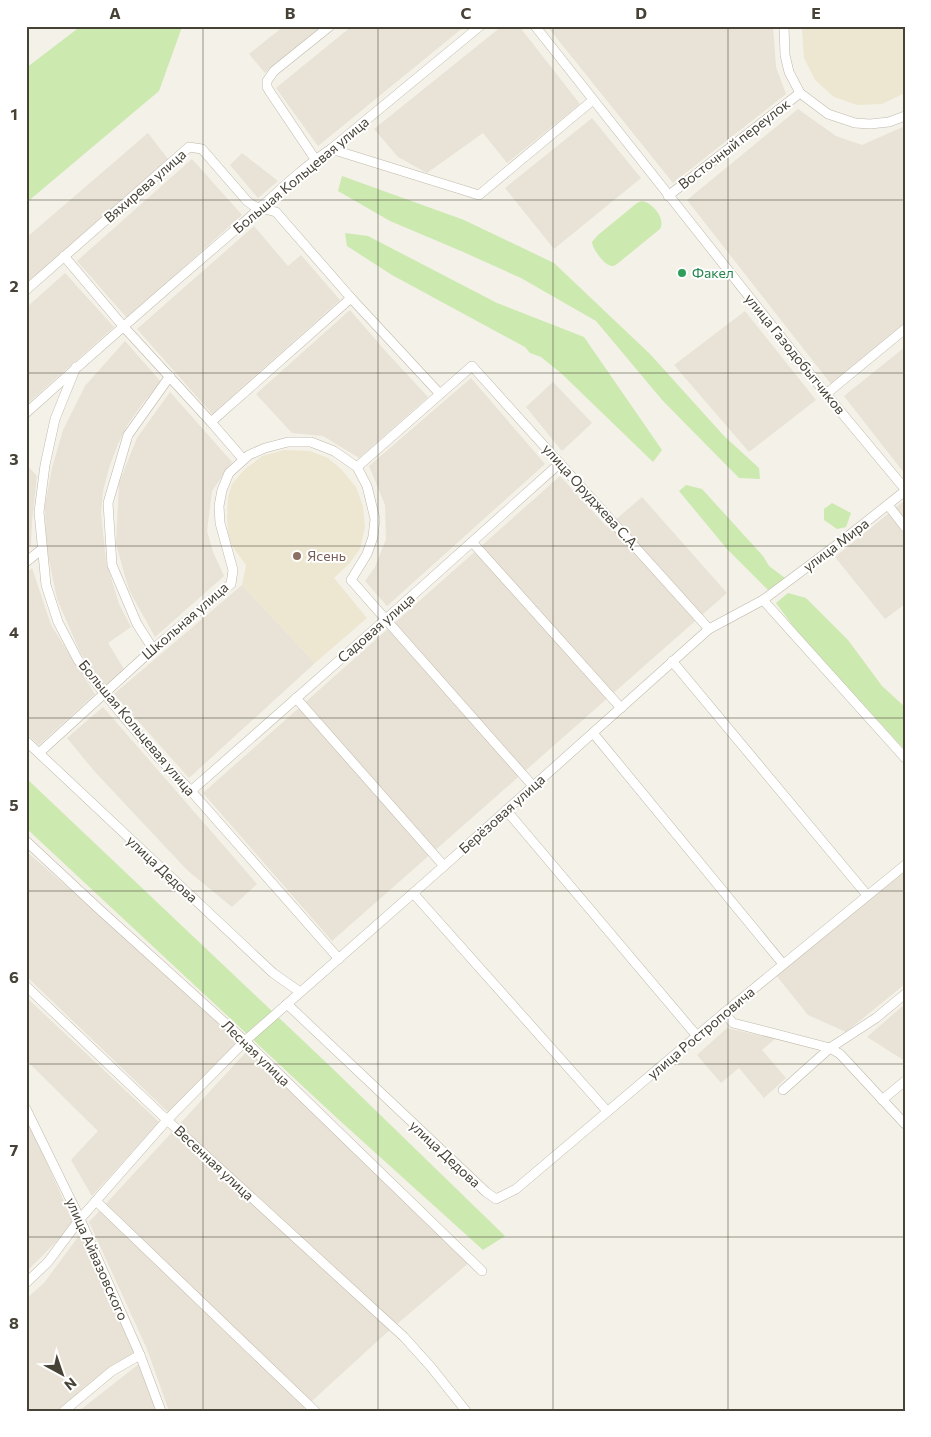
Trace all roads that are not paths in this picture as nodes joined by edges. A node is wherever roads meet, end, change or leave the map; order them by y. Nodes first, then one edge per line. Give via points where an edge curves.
1 (330, 26) edge
2 (480, 26) edge
3 (535, 26) edge
4 (784, 26) edge
5 (800, 93) junction
6 (594, 100) junction
7 (905, 116) edge
8 (331, 149) junction
9 (315, 159) junction
10 (668, 196) junction
11 (262, 207) junction
12 (64, 256) junction
13 (26, 290) edge
14 (351, 298) junction
15 (123, 326) junction
16 (905, 329) edge
17 (76, 368) junction
18 (170, 376) junction
19 (440, 394) junction
20 (826, 394) junction
21 (26, 413) edge
22 (211, 422) junction
23 (243, 459) junction
24 (560, 463) junction
25 (357, 467) junction
26 (905, 490) edge
27 (888, 505) junction
28 (905, 527) edge
29 (472, 542) junction
30 (42, 549) junction
31 (26, 562) edge
32 (765, 598) junction
33 (385, 620) junction
34 (709, 629) junction
35 (153, 649) junction
36 (672, 662) junction
37 (104, 694) junction
38 (296, 698) junction
39 (621, 708) junction
40 (593, 733) junction
41 (26, 741) edge
42 (39, 753) junction
43 (905, 758) edge
44 (533, 786) junction
45 (191, 792) junction
46 (506, 810) junction
47 (26, 841) edge
48 (905, 865) edge
49 (444, 866) junction
50 (414, 893) junction
51 (868, 895) junction
52 (338, 959) junction
53 (783, 964) junction
54 (26, 986) edge
55 (300, 992) junction
56 (905, 994) edge
57 (287, 1004) junction
58 (724, 1012) junction
59 (697, 1036) junction
60 (245, 1041) junction
61 (830, 1048) junction
62 (905, 1081) edge
63 (782, 1090) dead end
64 (882, 1100) junction
65 (26, 1109) edge
66 (607, 1111) junction
67 (167, 1120) junction
68 (905, 1124) edge
69 (496, 1199) joint
70 (96, 1201) junction
71 (80, 1219) junction
72 (482, 1271) dead end
73 (26, 1283) edge
74 (140, 1355) junction
75 (64, 1411) edge
76 (161, 1411) edge
77 (315, 1411) edge
78 (466, 1411) edge

1 - 9 street via 274,71 267,81 270,92
2 - 8 street, Большая Кольцевая улица
3 - 6 street, улица Газодобытчиков
4 - 5 street via 789,72
5 - 7 street via 828,114 855,123 889,122
5 - 10 street, Восточный переулок
6 - 8 street via 479,195
6 - 10 street, улица Газодобытчиков
8 - 9 street, Большая Кольцевая улица
9 - 11 street, Большая Кольцевая улица
10 - 20 street, улица Газодобытчиков
11 - 12 street, Вяхирева улица via 247,201 202,149 189,147
11 - 14 street, Вяхирева улица via 276,212
11 - 15 street, Большая Кольцевая улица
12 - 13 street, Вяхирева улица
12 - 15 street
14 - 19 street, Вяхирева улица
14 - 22 street
15 - 17 street, Большая Кольцевая улица
15 - 18 street
16 - 20 street
17 - 21 street, Большая Кольцевая улица
17 - 30 street, Большая Кольцевая улица via 55,419 45,465 39,512
18 - 22 street
18 - 35 street via 128,435 108,503 112,565 136,624
19 - 24 street, улица Оруджева С.А. via 472,366
19 - 25 street
20 - 26 street, улица Газодобытчиков
22 - 23 street
23 - 25 street, Школьная улица via 249,454 288,442 311,442 334,450
23 - 35 street, Школьная улица via 229,473 219,506 220,523 233,570 231,584
24 - 29 street, Садовая улица
24 - 34 street, улица Оруджева С.А.
25 - 33 street, Школьная улица via 367,486 375,519 367,554 351,580
26 - 27 street, улица Мира
27 - 28 street
27 - 32 street, улица Мира
29 - 33 street, Садовая улица
29 - 39 street
30 - 31 street
30 - 37 street, Большая Кольцевая улица via 46,585 58,622 78,660
32 - 34 street, Берёзовая улица
32 - 43 street
33 - 38 street, Садовая улица
33 - 44 street
34 - 36 street, Берёзовая улица
35 - 37 street, Школьная улица
36 - 39 street, Берёзовая улица
36 - 51 street
37 - 42 street, Школьная улица
37 - 45 street, Большая Кольцевая улица
38 - 45 street, Садовая улица
38 - 49 street
39 - 40 street, Берёзовая улица
40 - 44 street, Берёзовая улица
40 - 53 street
41 - 42 street, улица Дедова
42 - 55 street, улица Дедова via 274,973
44 - 46 street, Берёзовая улица
45 - 52 street, Большая Кольцевая улица
46 - 49 street, Берёзовая улица
46 - 59 street
47 - 60 street, Лесная улица
48 - 51 street, улица Ростроповича
49 - 50 street, Берёзовая улица
50 - 52 street, Берёзовая улица
50 - 66 street
51 - 53 street, улица Ростроповича
52 - 55 street, Берёзовая улица
53 - 58 street, улица Ростроповича
54 - 67 street, Весенная улица
55 - 57 street, Берёзовая улица
56 - 61 street via 876,1018
57 - 60 street, Берёзовая улица
57 - 69 street, улица Дедова
58 - 59 street, улица Ростроповича
58 - 61 street via 733,1023
59 - 66 street, улица Ростроповича
60 - 67 street, Берёзовая улица
60 - 72 street, Лесная улица
61 - 63 street
61 - 64 street via 840,1054
62 - 64 street
64 - 68 street
65 - 71 street, улица Айвазовского
66 - 69 street, улица Ростроповича via 516,1189
67 - 70 street, Берёзовая улица
67 - 78 street, Весенная улица via 404,1338
70 - 71 street, Берёзовая улица
70 - 77 street
71 - 73 street, Берёзовая улица via 48,1262
71 - 74 street, улица Айвазовского
74 - 75 street via 112,1371
74 - 76 street, улица Айвазовского

